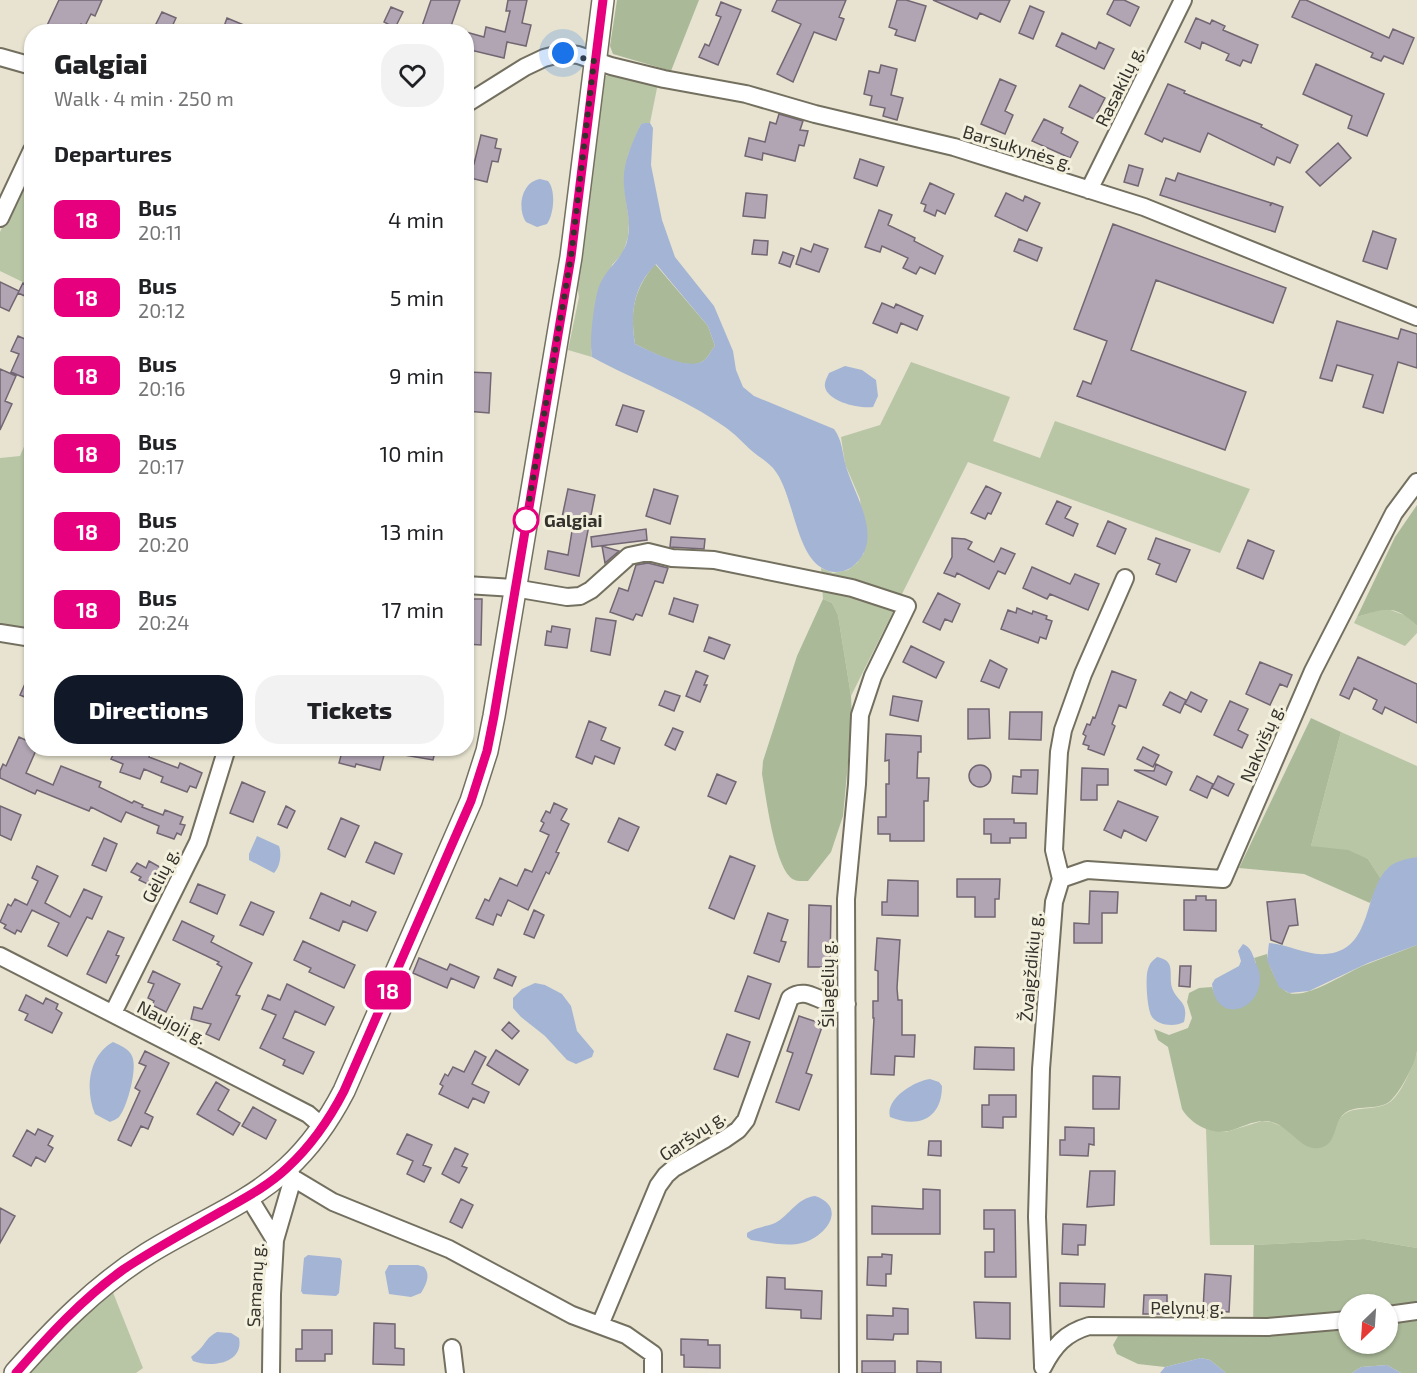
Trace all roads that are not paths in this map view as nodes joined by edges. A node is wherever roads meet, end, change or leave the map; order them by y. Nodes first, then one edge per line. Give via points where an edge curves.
1 (603, 0) edge
2 (1183, 0) edge
3 (0, 57) edge
4 (594, 61) junction
5 (24, 64) edge
6 (474, 99) edge
7 (24, 167) edge
8 (1089, 190) junction
9 (0, 218) edge
10 (1417, 317) edge
11 (1417, 482) edge
12 (1125, 578) dead end
13 (474, 586) edge
14 (514, 588) junction
15 (0, 633) edge
16 (24, 637) edge
17 (224, 756) edge
18 (1061, 879) junction
19 (0, 956) edge
20 (847, 1004) junction
21 (113, 1013) junction
22 (323, 1127) junction
23 (290, 1173) junction
24 (248, 1196) junction
25 (275, 1240) junction
26 (1417, 1311) edge
27 (1398, 1314) edge
28 (1338, 1321) edge
29 (600, 1325) junction
30 (452, 1348) dead end
31 (1041, 1369) edge
32 (15, 1373) edge
33 (271, 1373) edge
34 (455, 1373) edge
35 (653, 1373) edge
36 (848, 1373) edge

1 - 4 main road
2 - 8 street, Rasakilų g.
3 - 5 street
4 - 6 street, Barsukynės g. via 554,54
4 - 8 street, Barsukynės g. via 746,94 954,147
4 - 14 main road via 571,257
7 - 9 street
8 - 10 street, Barsukynės g. via 1144,207
11 - 18 street, Nakvišų g. via 1394,513 1313,671 1223,879 1087,870
12 - 18 street, Žvaigždikių g. via 1063,730 1054,850
13 - 14 street
14 - 20 street, Šilagėlių g. via 580,596 628,556 648,552 672,558 714,560 852,588 907,606 873,676 860,715 846,899
14 - 22 main road via 494,716 480,776 355,1068
15 - 16 street
17 - 21 street, Gėlių g. via 198,842
18 - 31 street, Žvaigždikių g. via 1054,902 1041,1069 1037,1217
19 - 21 street, Naujoji g.
20 - 29 street, Garšvų g. via 804,993 790,998 746,1120 732,1135 666,1174
20 - 36 street, Šilagėlių g.
21 - 22 street, Naujoji g. via 309,1114
22 - 23 main road
23 - 24 main road
23 - 25 street, Samanų g.
23 - 29 street via 333,1202 449,1249 572,1315
24 - 25 street
24 - 32 main road via 121,1271 72,1312
25 - 33 street, Samanų g.
26 - 27 street
28 - 31 street, Pelynų g. via 1268,1327 1089,1326 1065,1336
29 - 35 street via 649,1349 653,1354
30 - 34 street

